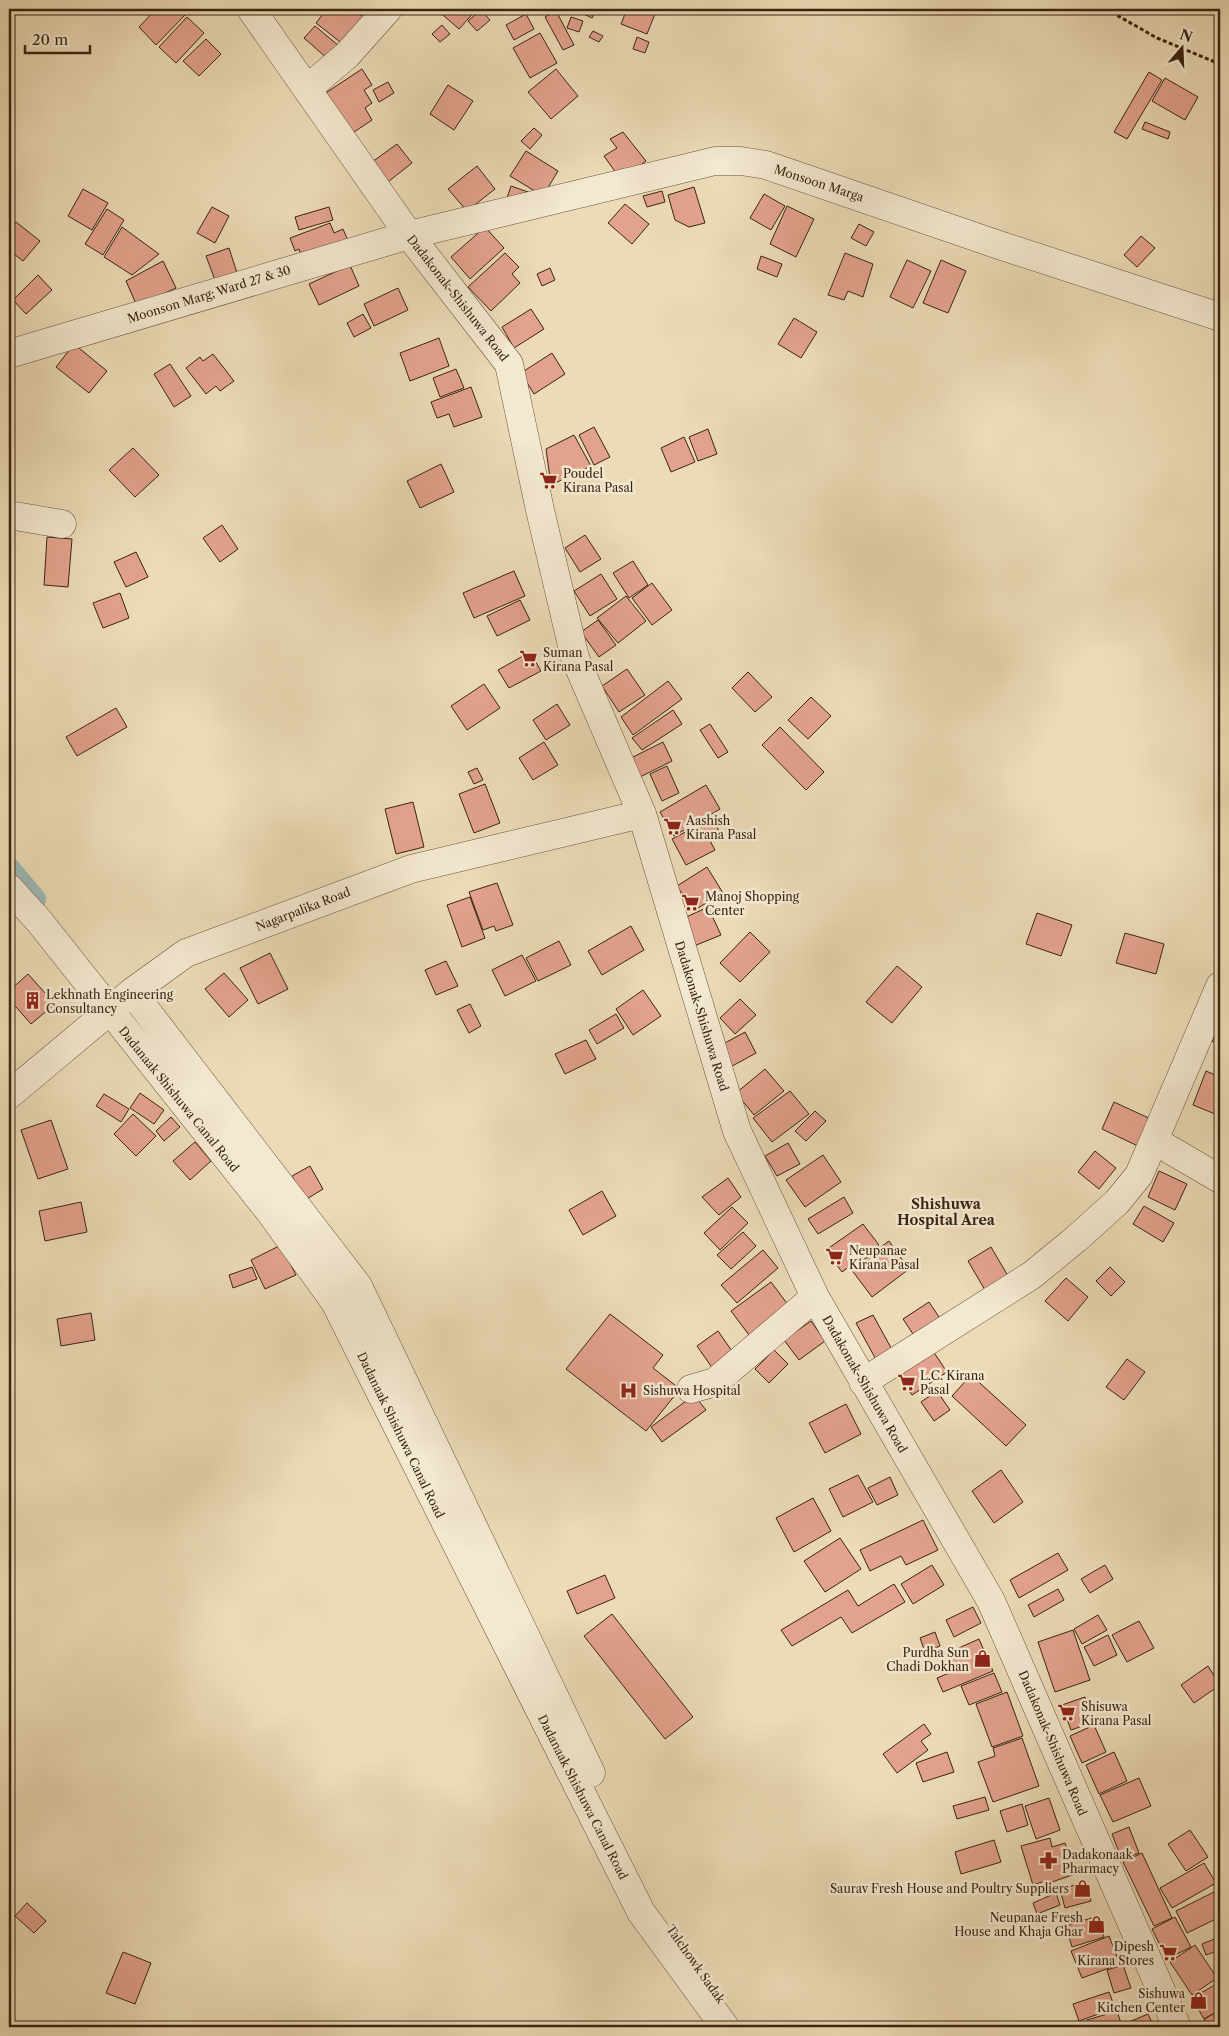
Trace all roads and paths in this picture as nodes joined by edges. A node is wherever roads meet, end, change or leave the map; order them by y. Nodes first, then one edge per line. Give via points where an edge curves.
1 (252, 9) edge
2 (388, 9) edge
3 (1106, 9) edge
4 (1220, 64) edge
5 (307, 89) junction
6 (409, 235) junction
7 (1220, 317) edge
8 (9, 354) edge
9 (9, 515) edge
10 (62, 524) dead end
11 (642, 814) junction
12 (9, 888) edge
13 (1220, 986) edge
14 (132, 992) junction
15 (110, 1012) junction
16 (9, 1095) edge
17 (1154, 1141) junction
18 (1220, 1179) edge
19 (815, 1297) junction
20 (863, 1382) junction
21 (691, 1389) dead end
22 (651, 1900) joint
23 (724, 2027) edge
24 (742, 2027) edge
25 (1177, 2027) edge

1 - 5 street, Dadakonak-Shishuwa Road
2 - 5 street via 347,55
3 - 4 path via 1157,38
5 - 6 street, Dadakonak-Shishuwa Road
6 - 7 street, Monsoon Marga via 715,161 741,162 766,165
6 - 8 street, Moonson Marg; Ward 27 & 30
6 - 11 street, Dadakonak-Shishuwa Road via 509,364 575,658
9 - 10 street
11 - 14 street, Nagarpalika Road via 411,869 186,953
11 - 19 street, Dadakonak-Shishuwa Road via 737,1131
12 - 15 street, Dadanaak Shishuwa Canal Road
13 - 17 street
14 - 15 street, Nagarpalika Road
14 - 22 street, Dadanaak Shishuwa Canal Road via 358,1286
15 - 16 street, Nagarpalika Road
15 - 23 street, Dadanaak Shishuwa Canal Road via 270,1212 335,1302 641,1912
17 - 18 street
17 - 20 street via 1139,1175 1117,1202 1032,1276
19 - 20 street, Dadakonak-Shishuwa Road
19 - 21 street via 715,1382
20 - 25 street, Dadakonak-Shishuwa Road via 991,1600
22 - 24 street, Talchowk Sadak

